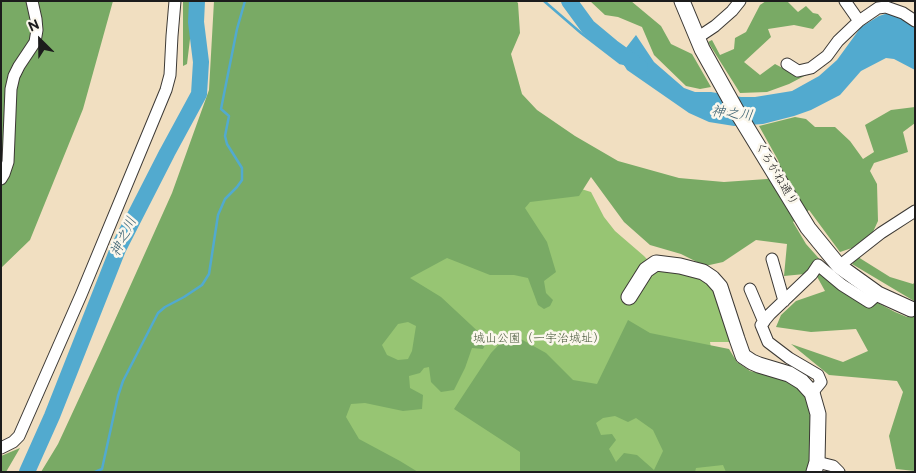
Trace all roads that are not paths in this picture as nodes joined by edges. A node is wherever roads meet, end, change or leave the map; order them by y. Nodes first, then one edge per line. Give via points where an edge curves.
1 (32, 1) edge
2 (175, 1) edge
3 (682, 1) edge
4 (740, 1) edge
5 (845, 1) edge
6 (876, 5) edge
7 (858, 21) junction
8 (915, 21) edge
9 (700, 44) junction
10 (787, 64) dead end
11 (1, 179) edge
12 (915, 212) edge
13 (811, 256) dead end
14 (772, 259) dead end
15 (818, 265) junction
16 (839, 266) junction
17 (750, 289) dead end
18 (878, 294) junction
19 (629, 297) dead end
20 (784, 301) junction
21 (911, 309) dead end
22 (764, 322) junction
23 (812, 393) junction
24 (1, 448) edge
25 (815, 467) edge
26 (839, 472) edge

1 - 11 street via 37,30 35,42 14,76 8,162
2 - 24 street via 166,90 20,436
3 - 9 street, くろがね通り
4 - 9 street
5 - 7 street
6 - 7 street
6 - 8 street via 903,13
7 - 10 street via 827,56 811,68 798,71
9 - 16 street, くろがね通り via 808,228
12 - 16 street via 881,233
13 - 15 street
14 - 20 street
15 - 18 street via 869,302
15 - 20 street
16 - 18 street, くろがね通り
17 - 22 street
18 - 21 street, くろがね通り
19 - 23 street via 646,270 656,263 703,272 720,287 743,356 759,365 789,374
20 - 22 street
22 - 23 street via 761,325 768,342 818,375 821,382
23 - 25 street via 818,414
25 - 26 street via 833,466

